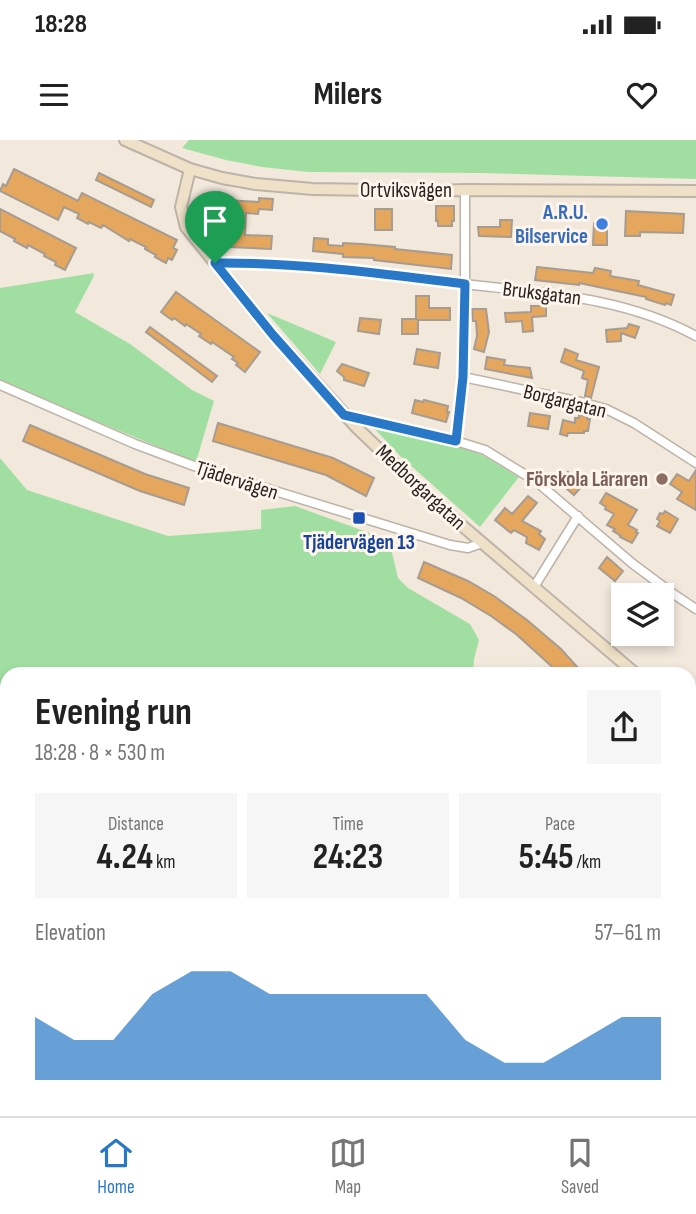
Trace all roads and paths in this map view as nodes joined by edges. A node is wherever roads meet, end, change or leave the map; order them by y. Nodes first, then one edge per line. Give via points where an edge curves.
1 (125, 140) edge
2 (190, 169) junction
3 (465, 190) junction
4 (696, 191) edge
5 (215, 263) junction
6 (465, 284) junction
7 (695, 334) edge
8 (463, 377) junction
9 (0, 385) edge
10 (344, 415) junction
11 (456, 441) junction
12 (696, 463) edge
13 (578, 516) junction
14 (482, 543) junction
15 (534, 587) junction
16 (696, 609) edge
17 (628, 667) edge

1 - 2 street, Ortviksvägen
2 - 3 street, Ortviksvägen via 280,187
2 - 5 street, Medborgargatan via 181,207 183,221
3 - 4 street, Ortviksvägen
3 - 6 street
5 - 6 street, Bruksgatan via 365,272
5 - 10 street, Medborgargatan
6 - 7 street, Bruksgatan via 602,302
6 - 8 street
8 - 11 street
8 - 12 street, Borgargatan via 606,409
9 - 14 street, Tjädervägen via 194,467 450,545 468,548
10 - 11 street
10 - 14 street, Medborgargatan
11 - 13 street via 485,450 537,482
13 - 15 street
13 - 16 street via 633,564
14 - 15 street, Medborgargatan
15 - 17 street, Medborgargatan

